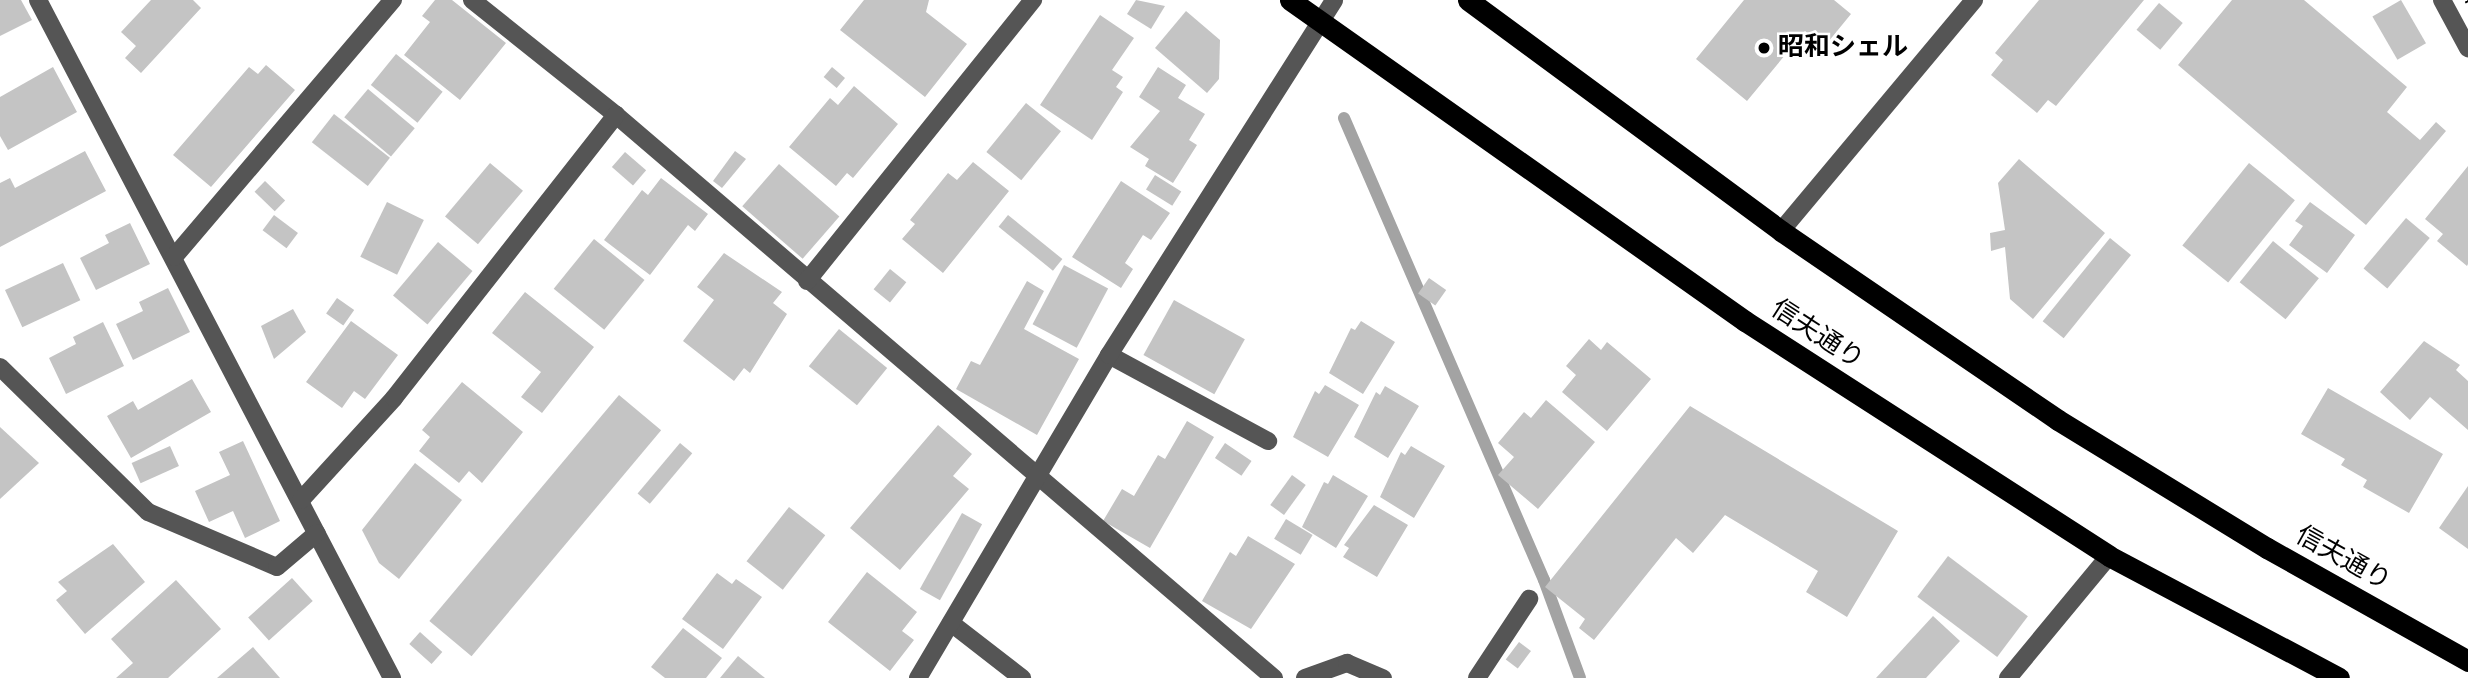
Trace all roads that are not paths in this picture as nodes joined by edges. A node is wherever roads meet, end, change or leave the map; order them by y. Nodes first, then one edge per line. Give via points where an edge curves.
1 (38, 0) edge
2 (393, 0) edge
3 (472, 0) edge
4 (1033, 0) edge
5 (1290, 0) edge
6 (1334, 0) edge
7 (1468, 0) edge
8 (1974, 0) edge
9 (2442, 0) edge
10 (1322, 22) junction
11 (2468, 48) edge
12 (615, 115) junction
13 (1781, 231) junction
14 (174, 257) junction
15 (807, 281) junction
16 (1109, 355) junction
17 (0, 367) edge
18 (1268, 441) dead end
19 (1034, 478) junction
20 (300, 500) junction
21 (317, 533) junction
22 (2109, 555) junction
23 (1529, 599) dead end
24 (951, 624) junction
25 (2468, 661) edge
26 (392, 678) edge
27 (918, 678) edge
28 (1022, 678) edge
29 (1275, 678) edge
30 (1305, 678) edge
31 (1382, 678) edge
32 (1477, 678) edge
33 (2008, 678) edge
34 (2339, 678) edge

1 - 14 street
2 - 14 street
3 - 12 street
4 - 15 street
5 - 10 highway, 信夫通り
6 - 10 street
7 - 13 highway, 信夫通り
8 - 13 street
9 - 11 street
10 - 16 street
10 - 22 highway, 信夫通り via 1745,321
12 - 15 street
12 - 20 street via 394,398
13 - 25 highway, 信夫通り via 2058,420 2267,548
14 - 20 street
15 - 19 street
16 - 18 street
16 - 19 street
17 - 21 street via 148,512 277,567
19 - 24 street
19 - 29 street
20 - 21 street
21 - 26 street
22 - 33 street
22 - 34 highway, 信夫通り
23 - 32 street
24 - 27 street
24 - 28 street
30 - 31 street via 1347,663

